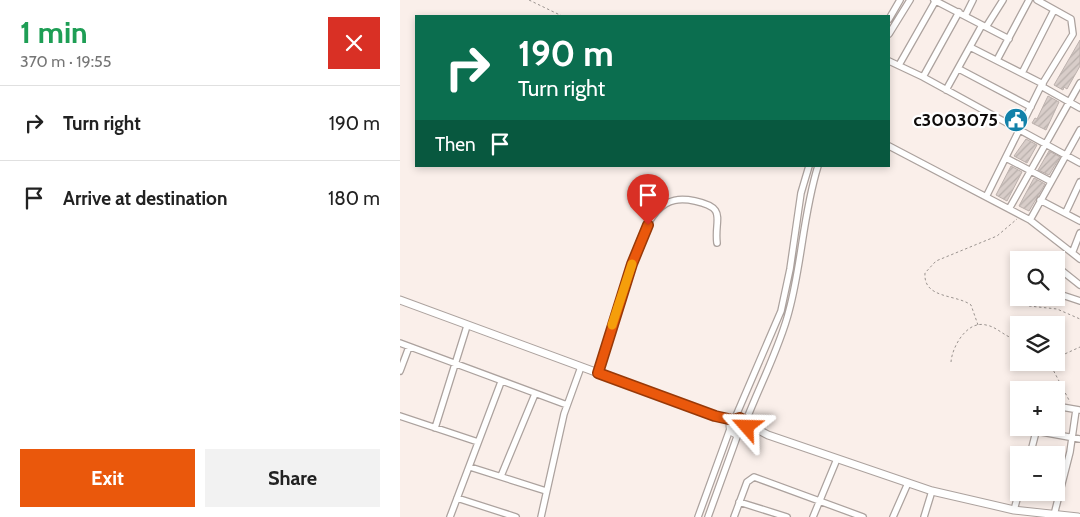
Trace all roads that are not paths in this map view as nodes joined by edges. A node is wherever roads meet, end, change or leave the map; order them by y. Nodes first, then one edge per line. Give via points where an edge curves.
1 (900, 0) edge
2 (910, 0) edge
3 (935, 0) edge
4 (973, 0) edge
5 (1002, 0) edge
6 (1029, 0) edge
7 (1036, 0) edge
8 (1054, 10) junction
9 (959, 12) junction
10 (965, 16) junction
11 (890, 17) edge
12 (984, 26) junction
13 (890, 32) edge
14 (1009, 39) junction
15 (970, 47) junction
16 (997, 60) junction
17 (890, 61) edge
18 (899, 65) junction
19 (958, 69) junction
20 (1022, 73) junction
21 (923, 77) junction
22 (1080, 83) edge
23 (1042, 85) junction
24 (946, 90) junction
25 (1070, 103) junction
26 (1031, 107) junction
27 (1080, 108) edge
28 (1019, 130) junction
29 (1080, 130) edge
30 (1046, 143) junction
31 (890, 147) edge
32 (1065, 155) junction
33 (1006, 158) junction
34 (1080, 164) edge
35 (809, 167) edge
36 (818, 167) edge
37 (1030, 170) junction
38 (1050, 182) junction
39 (1080, 182) edge
40 (1078, 190) edge
41 (986, 197) junction
42 (1040, 200) junction
43 (1009, 208) junction
44 (1066, 212) junction
45 (1030, 220) junction
46 (1080, 221) edge
47 (1080, 233) edge
48 (717, 243) dead end
49 (1072, 251) junction
50 (1080, 259) edge
51 (1065, 273) edge
52 (1080, 285) edge
53 (1065, 296) edge
54 (400, 300) edge
55 (1080, 300) edge
56 (467, 326) junction
57 (400, 343) edge
58 (409, 347) junction
59 (454, 364) junction
60 (581, 367) junction
61 (400, 371) edge
62 (598, 373) junction
63 (501, 382) junction
64 (535, 394) junction
65 (567, 405) junction
66 (1077, 410) edge
67 (400, 416) edge
68 (746, 422) junction
69 (732, 424) junction
70 (435, 428) junction
71 (740, 433) junction
72 (768, 435) junction
73 (1065, 435) edge
74 (1073, 437) junction
75 (1080, 439) edge
76 (478, 442) junction
77 (836, 459) junction
78 (470, 467) junction
79 (501, 476) junction
80 (908, 483) junction
81 (546, 490) junction
82 (932, 491) junction
83 (458, 498) junction
84 (819, 501) junction
85 (1016, 501) edge
86 (740, 502) junction
87 (1014, 510) junction
88 (1054, 514) junction
89 (508, 515) edge
90 (1033, 515) edge
91 (450, 517) edge
92 (516, 517) edge
93 (541, 517) edge
94 (698, 517) edge
95 (708, 517) edge
96 (734, 517) edge
97 (787, 517) edge
98 (813, 517) edge
99 (863, 517) edge
100 (893, 517) edge
101 (924, 517) edge
102 (1078, 517) edge

1 - 11 street
2 - 13 street
3 - 9 street
3 - 18 street
4 - 10 street
5 - 12 street
6 - 14 street
7 - 8 street
8 - 20 street
8 - 23 street via 1071,19 1074,30
9 - 10 street
9 - 21 street
10 - 12 street
12 - 14 street
12 - 15 street
14 - 16 street
15 - 16 street
15 - 19 street
16 - 20 street
17 - 18 street
18 - 21 street
19 - 24 street
19 - 26 street
20 - 23 street
21 - 24 street
22 - 25 street
23 - 25 street
23 - 26 street
24 - 28 street
25 - 27 street
25 - 30 street
26 - 28 street
28 - 30 street
28 - 33 street
29 - 32 street
30 - 32 street
30 - 37 street
31 - 41 street
32 - 34 street
32 - 38 street
33 - 37 street
33 - 41 street
35 - 69 street via 801,193 781,311
36 - 68 street via 809,196 788,313
37 - 38 street
37 - 43 street
38 - 42 street
39 - 40 street
40 - 44 street
41 - 43 street
42 - 44 street
42 - 45 street
43 - 45 street
44 - 46 street
45 - 49 street
47 - 49 street
48 - 62 street via 719,219 710,206 679,198 657,211 632,264
49 - 50 street
51 - 52 street
53 - 55 street
54 - 56 street
56 - 59 street
56 - 60 street
57 - 58 street
58 - 59 street
58 - 61 street
59 - 63 street
59 - 70 street
60 - 62 street
60 - 65 street
62 - 69 street
63 - 64 street
63 - 76 street
64 - 65 street
64 - 79 street
65 - 81 street
66 - 74 street
67 - 70 street
68 - 69 street via 740,418
68 - 71 street
68 - 72 street
69 - 71 street
69 - 94 street
70 - 76 street
71 - 72 street
71 - 95 street
72 - 77 street
73 - 74 street
74 - 75 street
74 - 88 street
76 - 78 street
77 - 80 street
77 - 84 street
78 - 79 street
78 - 83 street
79 - 81 street
80 - 82 street
80 - 100 street
81 - 93 street
82 - 87 street
82 - 101 street
83 - 89 street
83 - 91 street
84 - 86 street via 754,477 747,482
84 - 98 street
84 - 99 street
85 - 87 street
86 - 96 street
86 - 97 street
87 - 90 street
88 - 90 street
88 - 102 street
89 - 92 street

